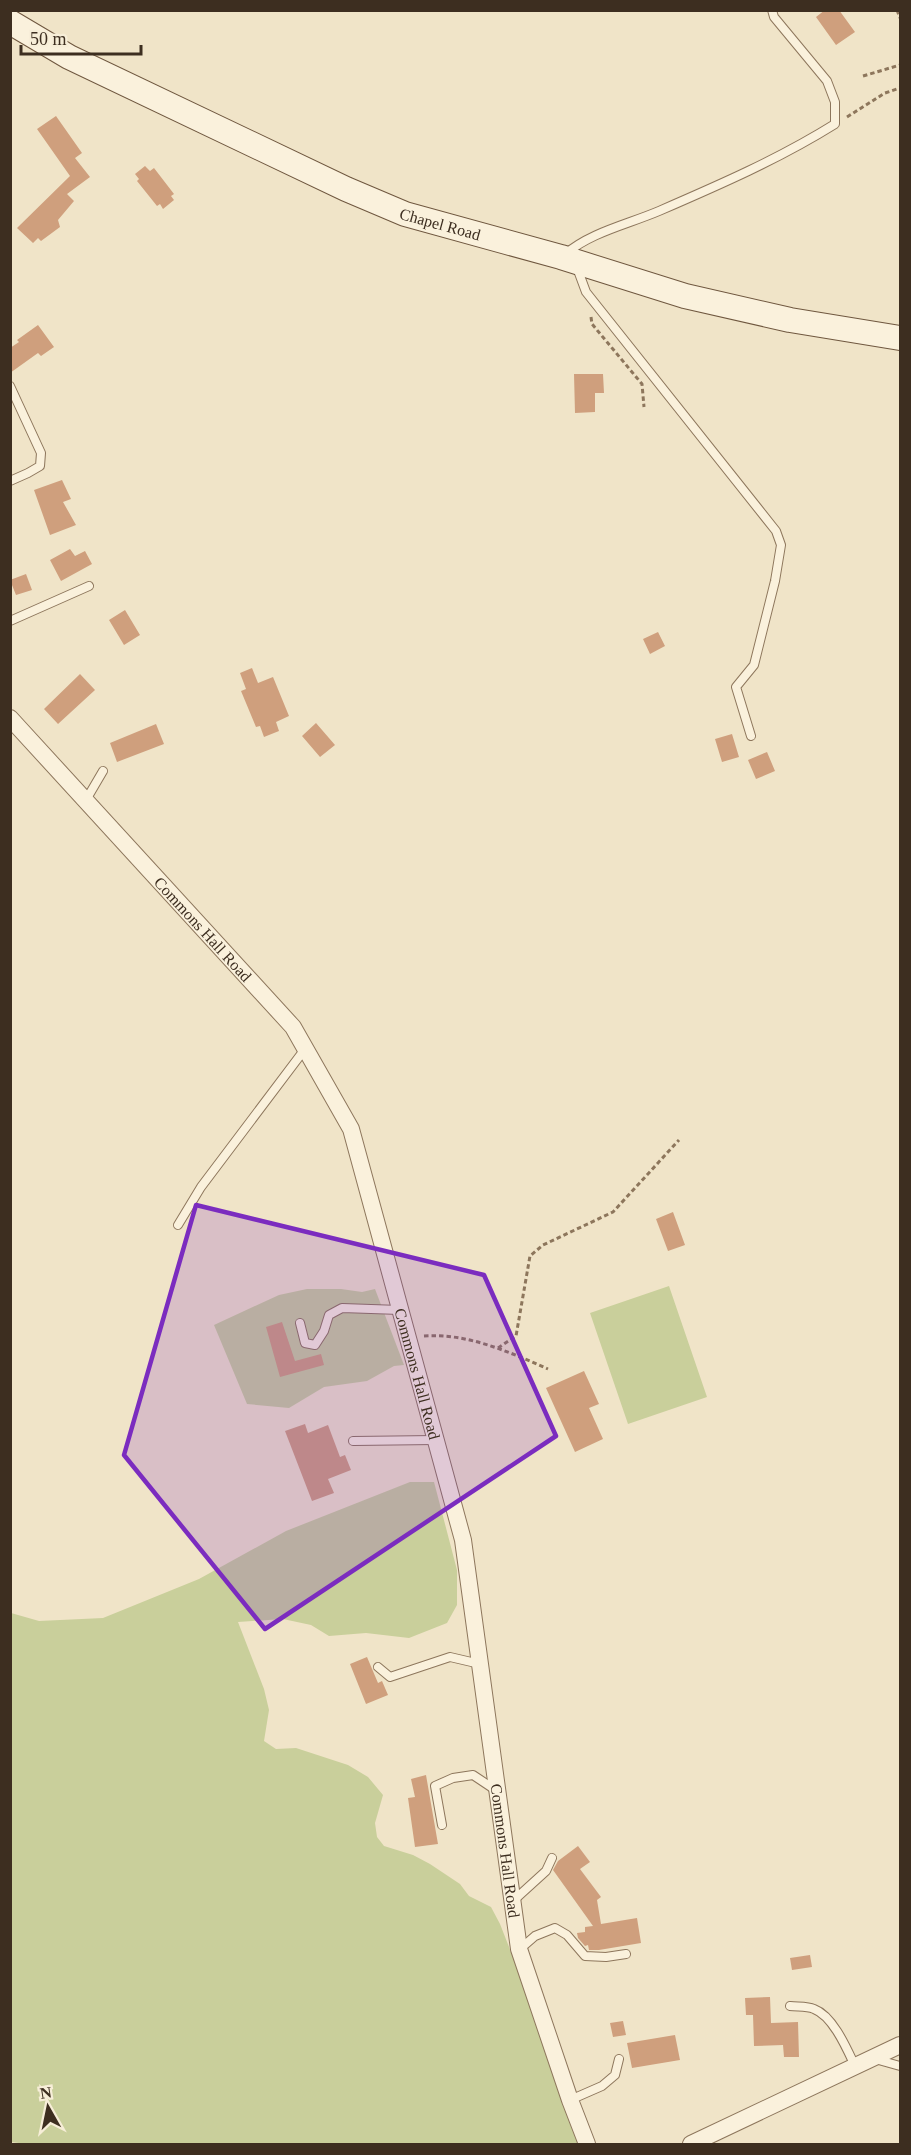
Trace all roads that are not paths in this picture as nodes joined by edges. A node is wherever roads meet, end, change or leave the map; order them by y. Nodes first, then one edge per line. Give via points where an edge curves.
1 (772, 10) edge
2 (10, 22) edge
3 (568, 260) junction
4 (900, 338) edge
5 (10, 386) edge
6 (10, 480) edge
7 (89, 586) dead end
8 (10, 621) edge
9 (10, 718) edge
10 (751, 736) dead end
11 (104, 771) dead end
12 (86, 800) junction
13 (306, 1049) junction
14 (178, 1225) dead end
15 (400, 1310) junction
16 (300, 1323) dead end
17 (435, 1440) junction
18 (353, 1441) dead end
19 (480, 1664) junction
20 (378, 1667) dead end
21 (498, 1792) junction
22 (442, 1825) dead end
23 (552, 1858) dead end
24 (513, 1901) junction
25 (519, 1949) junction
26 (626, 1954) dead end
27 (790, 2006) dead end
28 (900, 2045) edge
29 (873, 2058) junction
30 (619, 2059) dead end
31 (855, 2066) junction
32 (900, 2066) edge
33 (570, 2100) junction
34 (587, 2145) edge
35 (691, 2145) edge

1 - 3 lane via 827,81 834,102 835,124 735,178 587,238
2 - 3 street, Chapel Road via 69,57 355,194 405,214
3 - 4 street, Chapel Road via 685,296 790,320
3 - 10 lane via 586,292 776,531 781,545 776,580 754,665 736,687
5 - 6 lane via 41,453 40,466
7 - 8 lane
9 - 12 street, Commons Hall Road
11 - 12 lane
12 - 13 street, Commons Hall Road via 293,1027
13 - 14 lane via 201,1187
13 - 15 street, Commons Hall Road via 351,1129
15 - 16 lane via 342,1308 329,1315 315,1345 305,1343
15 - 17 street, Commons Hall Road
17 - 18 lane
17 - 19 street, Commons Hall Road via 463,1540
19 - 20 lane via 450,1657 390,1677
19 - 21 street, Commons Hall Road
21 - 22 lane via 473,1775 435,1786
21 - 24 street, Commons Hall Road
23 - 24 lane via 546,1871
24 - 25 street, Commons Hall Road
25 - 26 lane via 535,1936 555,1928 567,1935 585,1956
25 - 33 street, Commons Hall Road
27 - 31 lane via 821,2013 844,2043
28 - 29 street
29 - 31 street
29 - 32 lane
30 - 33 lane via 615,2075 602,2086
31 - 35 street
33 - 34 street, Commons Hall Road

